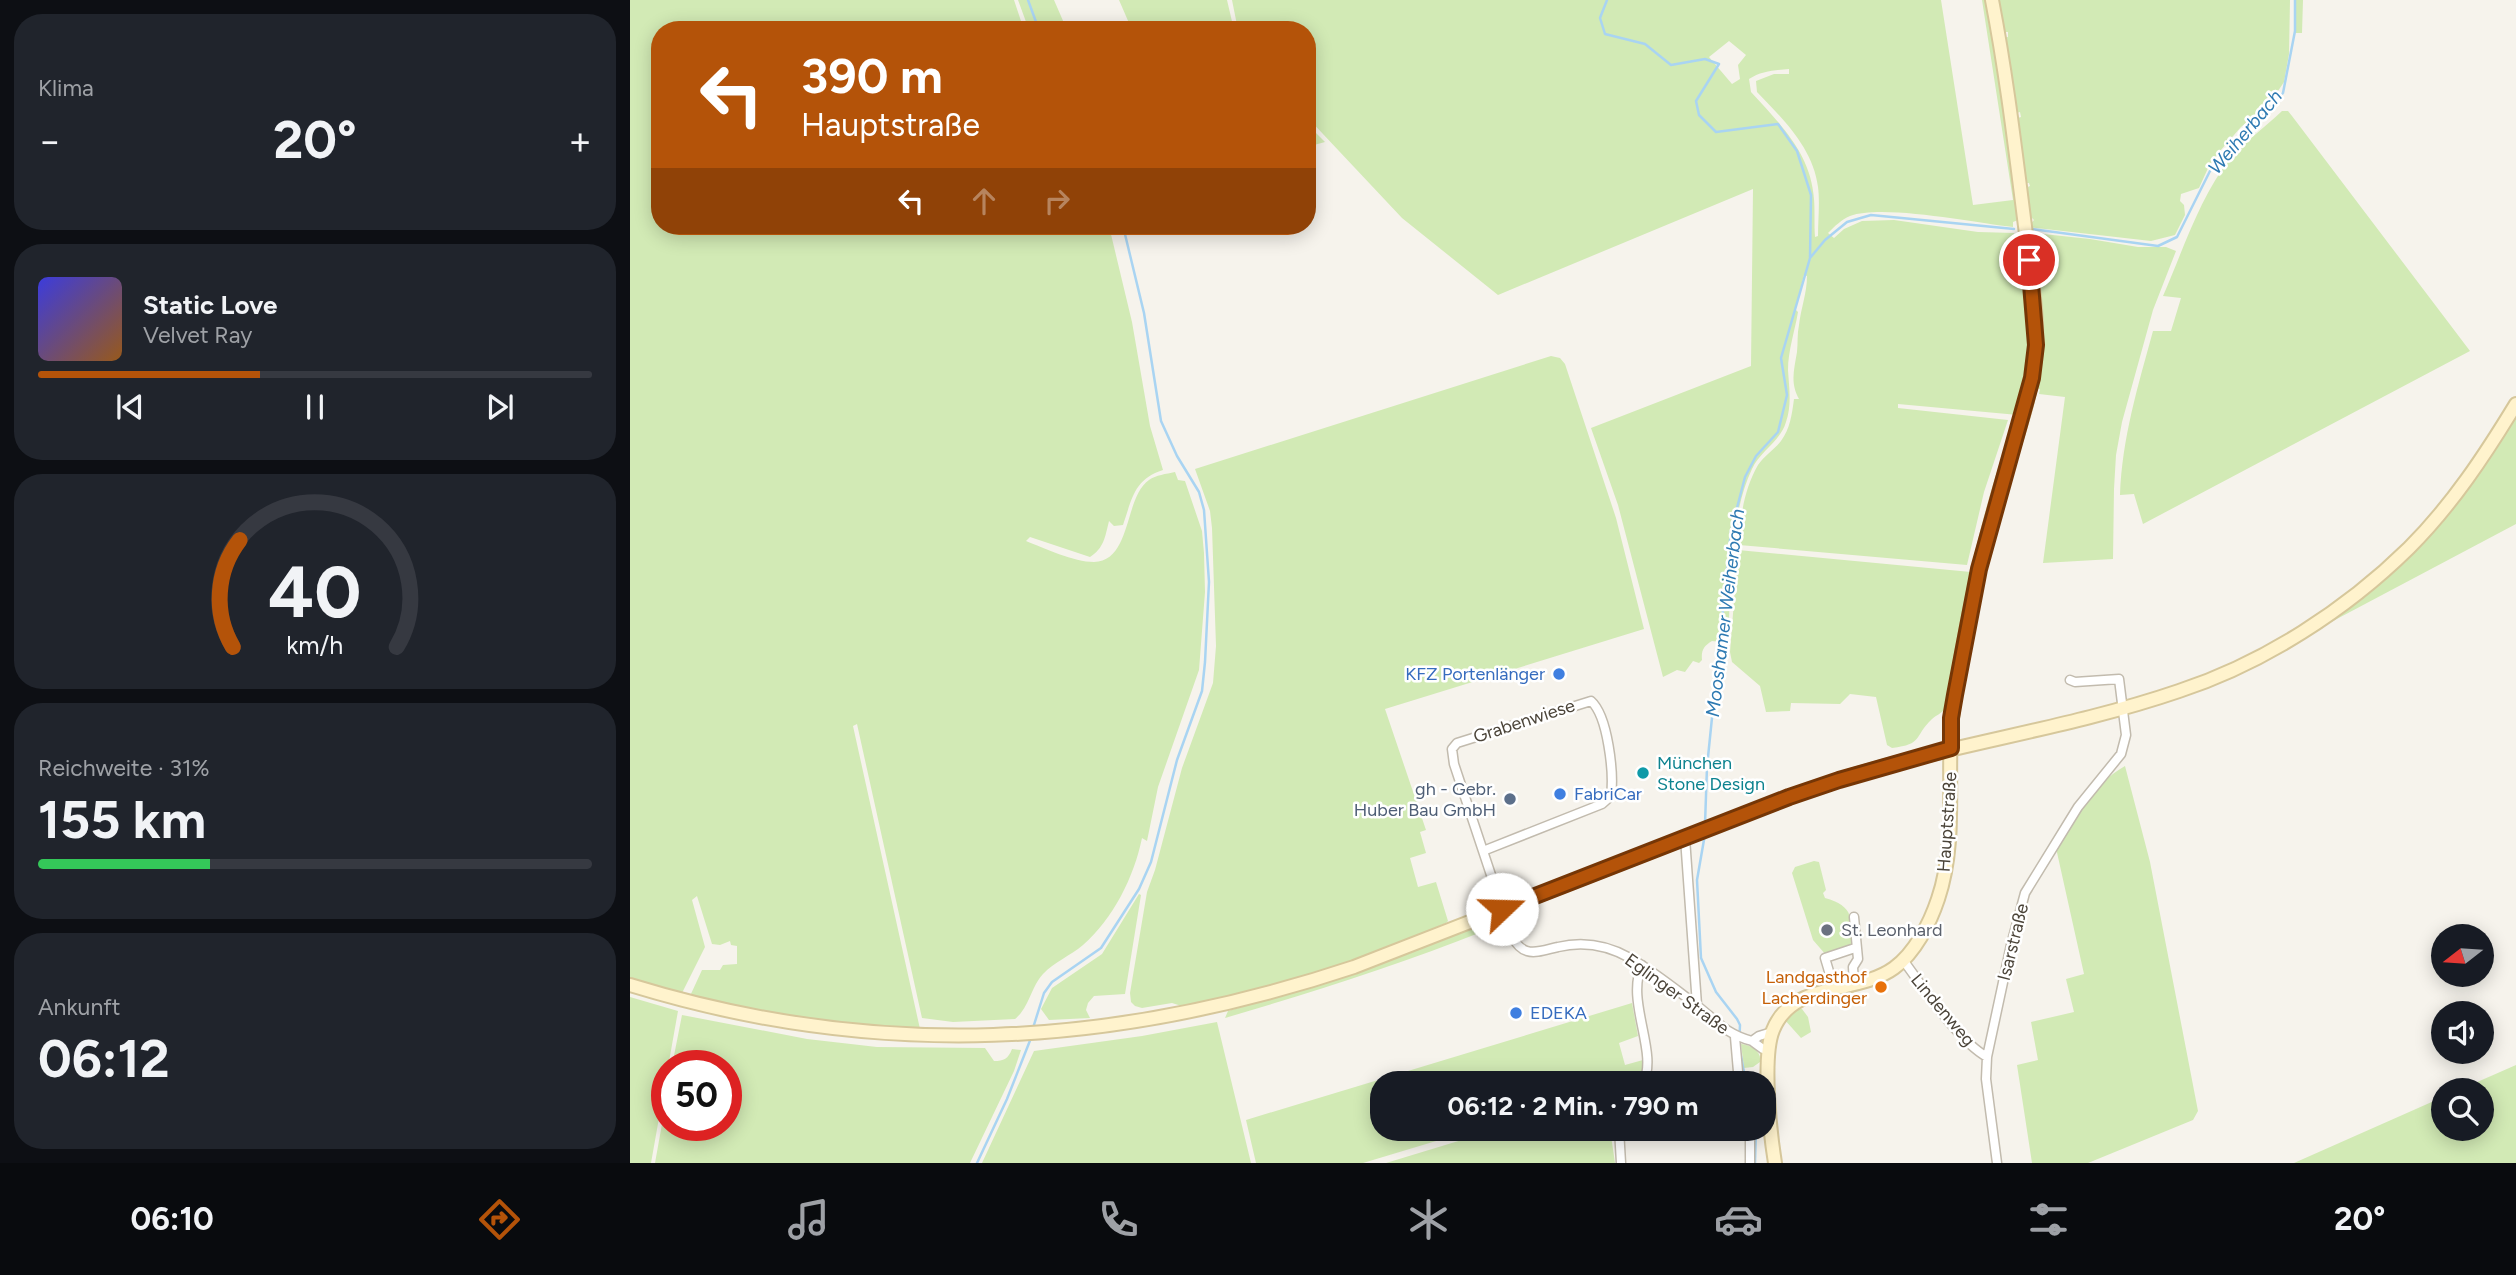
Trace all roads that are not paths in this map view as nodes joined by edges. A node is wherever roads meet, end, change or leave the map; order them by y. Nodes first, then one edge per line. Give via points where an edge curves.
1 (1992, 0) edge
2 (2516, 404) edge
3 (2070, 680) dead end
4 (2122, 708) junction
5 (1951, 748) junction
6 (1691, 835) junction
7 (1483, 850) junction
8 (1502, 909) junction
9 (1854, 917) dead end
10 (1855, 948) junction
11 (1903, 960) junction
12 (1642, 965) junction
13 (1854, 984) junction
14 (630, 985) edge
15 (1834, 988) junction
16 (1697, 1005) junction
17 (1772, 1032) junction
18 (1742, 1038) junction
19 (1770, 1051) junction
20 (1987, 1057) junction
21 (1647, 1071) edge
22 (1740, 1071) edge
23 (1620, 1141) edge
24 (1750, 1141) edge
25 (1621, 1163) edge
26 (1750, 1163) edge
27 (1775, 1163) edge
28 (1997, 1163) edge

1 - 5 main road, Hauptstraße via 2021,193 2036,345 2028,396 1993,516 1965,640 1951,718
2 - 4 main road via 2446,506 2368,584 2296,636 2260,655 2180,691
3 - 4 street, Isarstraße via 2119,679
4 - 5 main road
4 - 20 street, Isarstraße via 2126,735 2121,754 2078,807 2025,893
5 - 6 main road via 1839,780
5 - 11 main road, Hauptstraße via 1944,878 1934,912
6 - 8 main road
6 - 16 street
7 - 7 street, Grabenwiese via 1452,749 1457,743 1591,701 1606,736 1611,796 1602,804
7 - 8 street, Grabenwiese
8 - 12 street, Eglinger Straße via 1518,945 1527,951 1585,943 1604,946
8 - 14 main road via 1354,967 1246,1000 1139,1023 1043,1034 953,1037 821,1028 747,1016
9 - 10 street
10 - 13 street
10 - 15 street via 1825,958
11 - 13 main road, Hauptstraße via 1884,974
11 - 20 street, Lindenweg via 1945,1015
12 - 16 street, Eglinger Straße
12 - 21 street via 1637,977
13 - 15 main road, Hauptstraße
15 - 17 main road, Hauptstraße via 1795,1003
16 - 18 street, Eglinger Straße
17 - 18 street
17 - 19 main road
18 - 19 street, Eglinger Straße
18 - 22 street
19 - 27 main road via 1769,1113
20 - 28 street, Isarstraße
23 - 25 street
24 - 26 street

